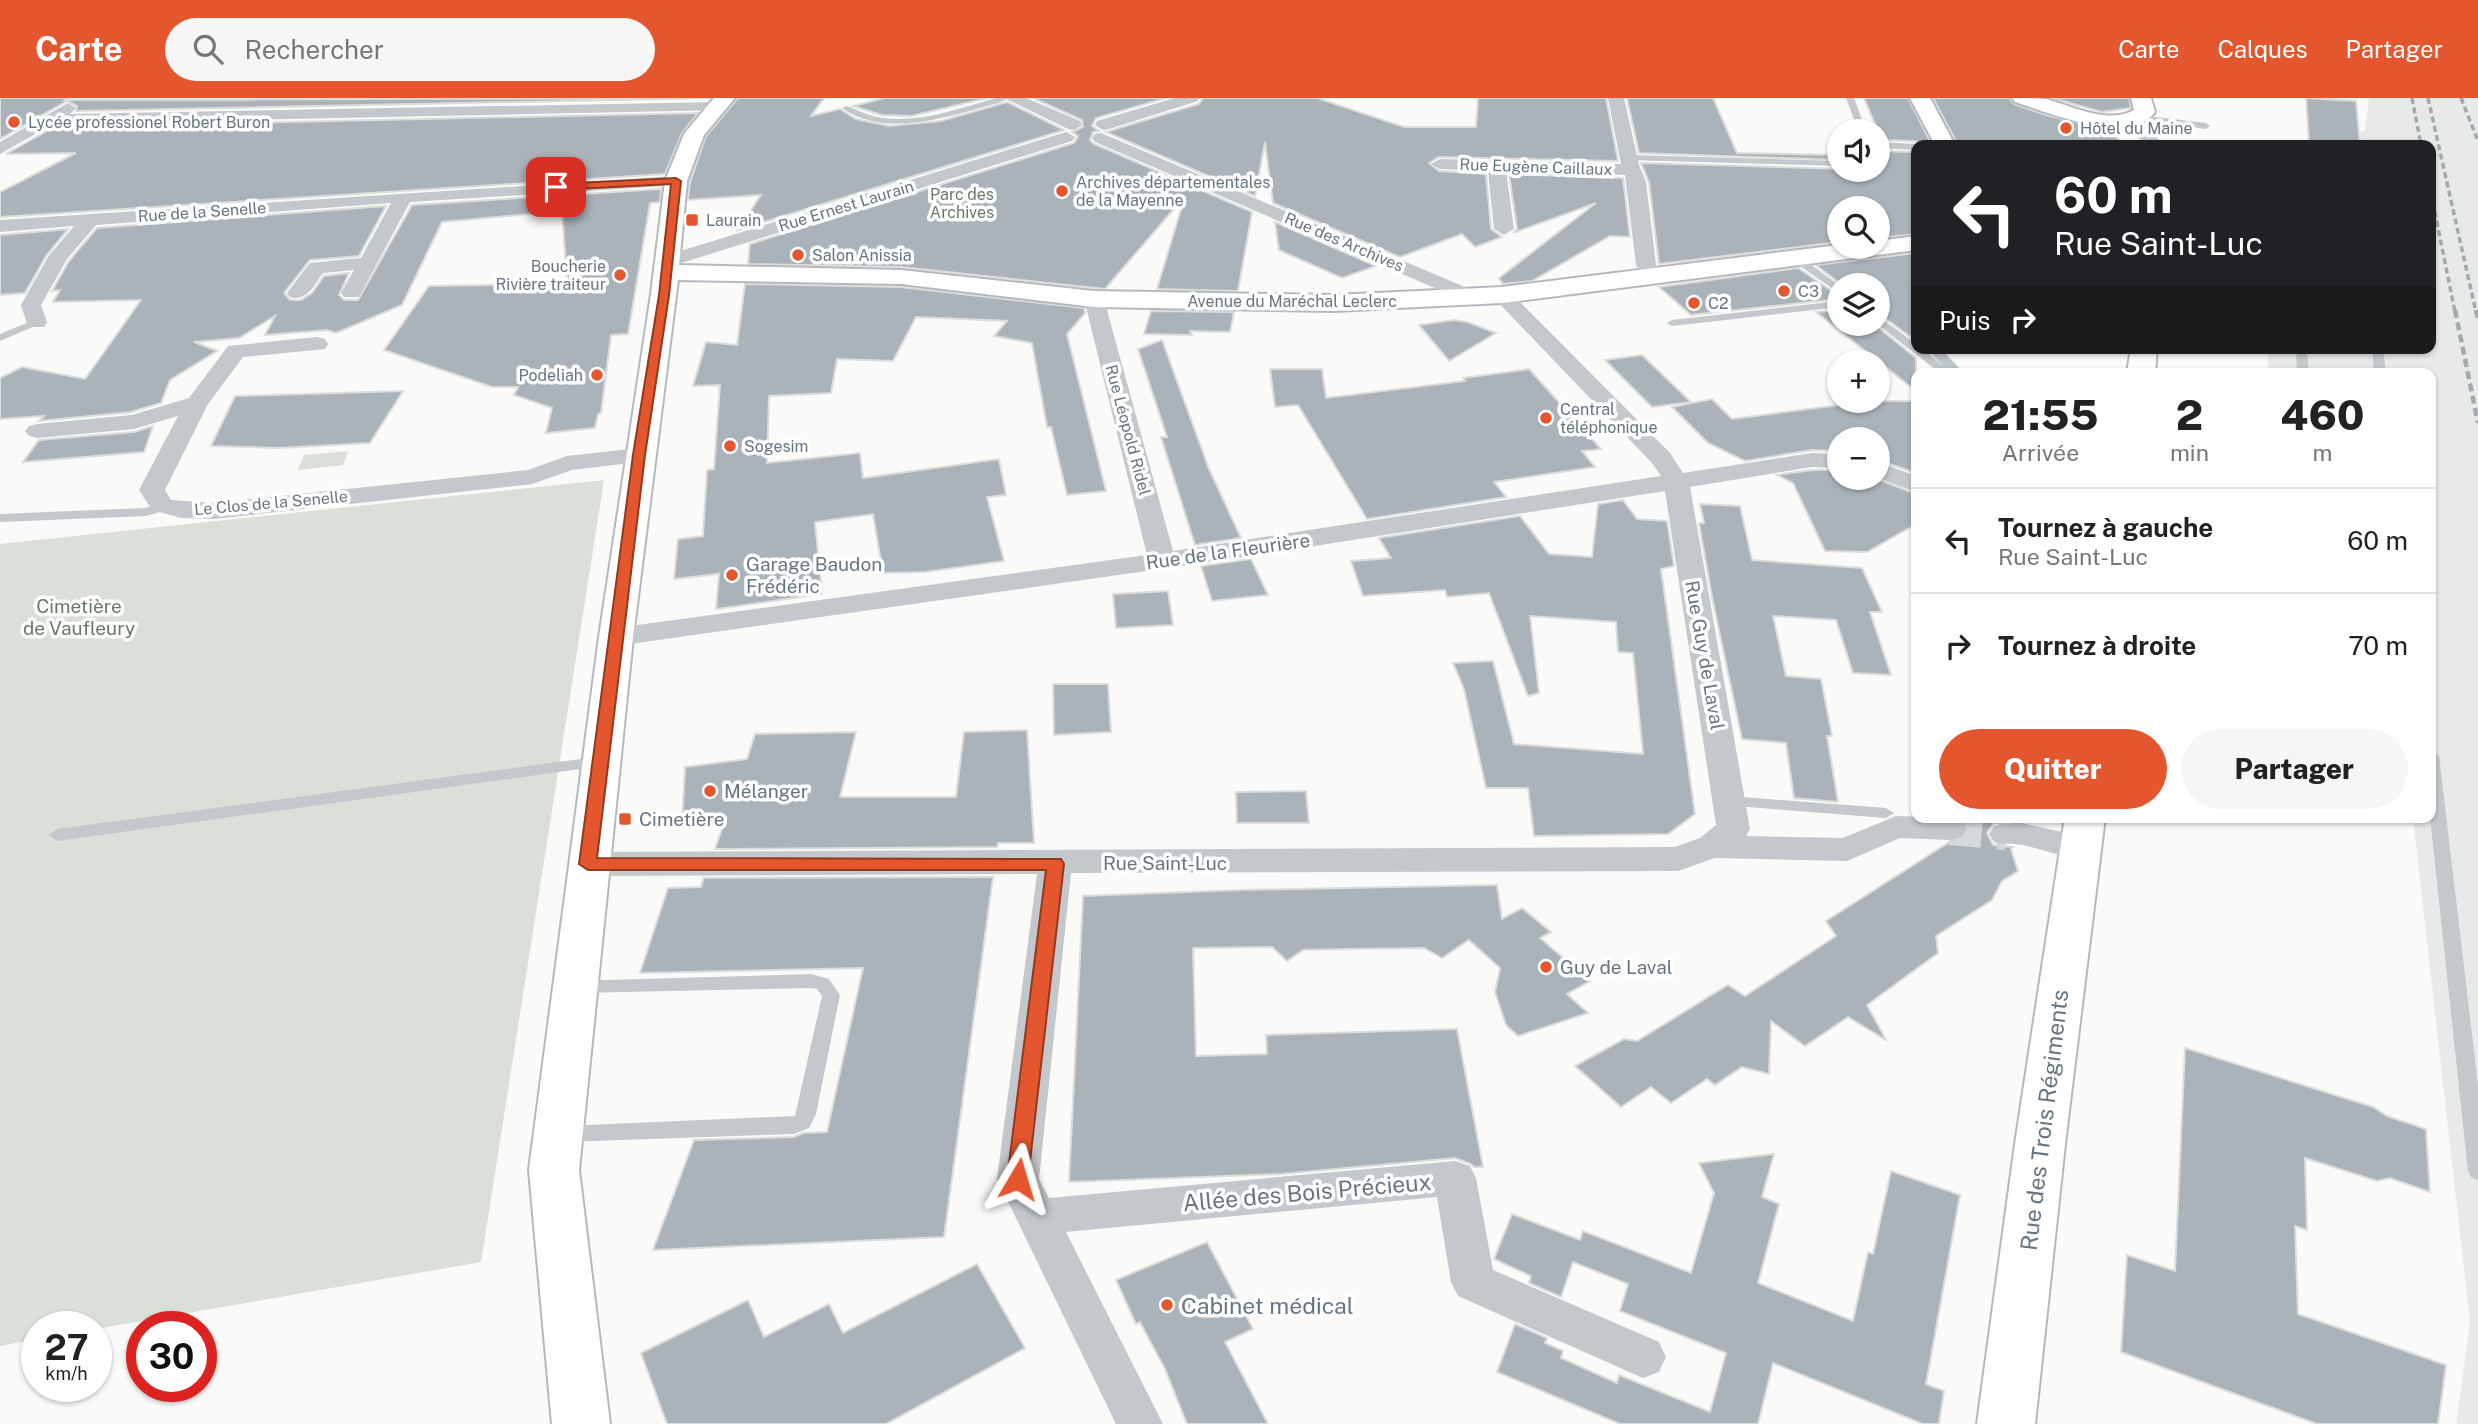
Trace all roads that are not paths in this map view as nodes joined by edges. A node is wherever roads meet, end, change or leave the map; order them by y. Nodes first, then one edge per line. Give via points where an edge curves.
1 (84, 98) edge
2 (1005, 98) edge
3 (1012, 98) edge
4 (1192, 98) edge
5 (1616, 98) edge
6 (1850, 98) edge
7 (1920, 98) edge
8 (2022, 98) edge
9 (721, 103) edge
10 (554, 104) edge
11 (846, 108) dead end
12 (2136, 113) edge
13 (51, 119) junction
14 (1858, 119) edge
15 (2206, 126) dead end
16 (1070, 131) junction
17 (1102, 132) junction
18 (1942, 140) edge
19 (2154, 140) edge
20 (1890, 146) edge
21 (1911, 147) edge
22 (0, 149) edge
23 (1440, 164) dead end
24 (1630, 164) junction
25 (1827, 164) edge
26 (1496, 165) junction
27 (676, 181) junction
28 (404, 197) junction
29 (91, 219) junction
30 (0, 226) edge
31 (1504, 229) dead end
32 (1911, 244) edge
33 (1795, 258) junction
34 (708, 261) junction
35 (367, 263) junction
36 (667, 266) junction
37 (1652, 275) junction
38 (1827, 281) edge
39 (297, 293) dead end
40 (351, 293) dead end
41 (1502, 295) junction
42 (1472, 297) junction
43 (1094, 299) junction
44 (1827, 305) edge
45 (36, 322) joint
46 (1672, 323) dead end
47 (1890, 328) edge
48 (0, 338) edge
49 (317, 344) dead end
50 (1911, 345) edge
51 (1923, 354) edge
52 (1941, 368) edge
53 (197, 403) junction
54 (37, 432) dead end
55 (639, 455) junction
56 (1827, 461) edge
57 (1890, 474) edge
58 (1677, 482) junction
59 (1911, 483) edge
60 (165, 506) junction
61 (0, 518) edge
62 (1162, 560) junction
63 (616, 637) junction
64 (603, 761) junction
65 (2436, 800) edge
66 (1886, 813) dead end
67 (1725, 825) junction
68 (1950, 829) tunnel mouth
69 (2083, 832) edge
70 (2006, 834) tunnel mouth
71 (57, 835) dead end
72 (588, 864) junction
73 (1055, 864) junction
74 (575, 986) junction
75 (558, 1134) junction
76 (2478, 1171) edge
77 (1036, 1217) junction
78 (1643, 1357) dead end
79 (581, 1424) edge
80 (1140, 1424) edge
81 (2006, 1424) edge

1 - 13 street
2 - 11 lane via 913,122 857,116
3 - 16 street
4 - 17 street
5 - 24 street
6 - 14 lane
7 - 18 main road
8 - 12 main road via 2106,121
9 - 10 street
9 - 27 main road via 694,134
10 - 13 street
12 - 15 lane
12 - 19 street
13 - 22 street
16 - 17 street
16 - 34 street, Rue Ernest Laurain
17 - 42 street, Rue des Archives
20 - 21 lane
23 - 26 street, Rue Eugène Caillaux
24 - 25 lane
24 - 26 street, Rue Eugène Caillaux
24 - 37 street via 1637,182 1646,265
26 - 31 street
27 - 28 street, Rue de la Senelle
27 - 36 main road
28 - 29 street, Rue de la Senelle
28 - 35 street
29 - 30 street, Rue de la Senelle
29 - 45 street via 58,257 31,305
32 - 33 main road, Avenue du Maréchal Leclerc
33 - 37 main road, Avenue du Maréchal Leclerc
33 - 38 lane
34 - 36 main road, Avenue du Maréchal Leclerc
34 - 43 main road, Avenue du Maréchal Leclerc
35 - 39 street via 317,267
35 - 40 street
36 - 55 main road
37 - 41 main road, Avenue du Maréchal Leclerc
41 - 42 main road, Avenue du Maréchal Leclerc
41 - 58 street via 1661,457
42 - 43 main road, Avenue du Maréchal Leclerc via 1334,303
43 - 62 street, Rue Léopold Ridel
44 - 46 lane
45 - 48 lane
47 - 50 lane
49 - 53 street via 236,351
51 - 52 lane
53 - 54 street via 134,422
53 - 60 street via 152,490
55 - 60 street, Le Clos de la Senelle via 567,463 532,477 214,511
55 - 63 main road
56 - 58 street, Rue de la Fleurière
57 - 59 street
58 - 62 street, Rue de la Fleurière
58 - 67 street, Rue Guy de Laval
60 - 61 lane via 146,512
62 - 63 street, Rue de la Fleurière
63 - 64 main road
64 - 71 lane
64 - 72 main road
65 - 76 lane
66 - 67 lane
67 - 68 street via 1847,850 1896,827
67 - 73 street, Rue Saint-Luc via 1678,859
69 - 70 street
69 - 81 main road, Rue des Trois Régiments
72 - 73 street, Rue Saint-Luc
72 - 74 main road
73 - 77 street via 1018,1179
74 - 75 main road
74 - 75 lane via 811,981 823,984 831,995 802,1122 794,1126
75 - 79 main road via 554,1170
77 - 78 street, Allée des Bois Précieux via 1455,1178 1473,1282
77 - 80 street

